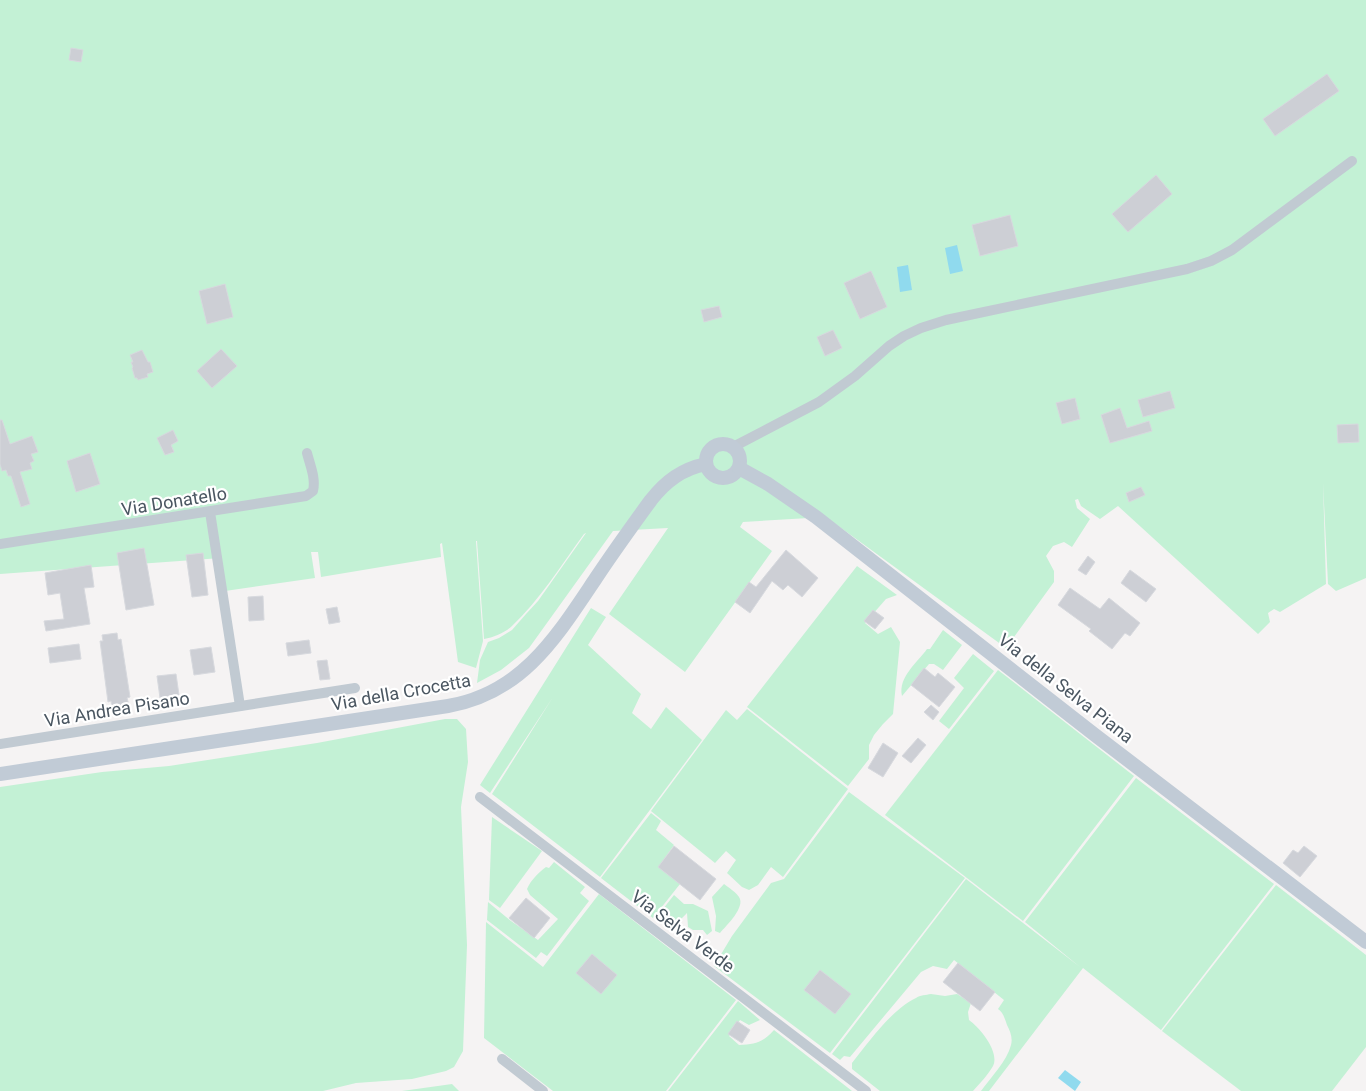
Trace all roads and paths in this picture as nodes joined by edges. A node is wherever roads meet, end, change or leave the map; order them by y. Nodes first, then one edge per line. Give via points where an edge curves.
1 (1352, 160) dead end
2 (732, 447) junction
3 (307, 453) dead end
4 (706, 464) junction
5 (739, 468) junction
6 (210, 512) junction
7 (0, 544) edge
8 (355, 688) dead end
9 (240, 706) junction
10 (0, 744) edge
11 (0, 774) edge
12 (480, 797) dead end
13 (1366, 942) edge
14 (502, 1059) dead end
15 (543, 1091) edge
16 (866, 1091) edge

1 - 2 street via 1221,256 1187,269 930,324 889,346 855,376 803,412
2 - 4 street via 722,444 711,448
2 - 5 street via 740,456
3 - 6 street, Via Donatello via 314,480 310,494
4 - 5 street via 711,474 721,479 732,477
4 - 11 street, Via della Crocetta via 682,472 661,488 543,653 509,682 481,698 448,706
5 - 13 street, Via della Selva Piana via 816,517
6 - 7 street, Via Donatello
6 - 9 street
8 - 9 street, Via Andrea Pisano
9 - 10 street, Via Andrea Pisano
12 - 16 street, Via Selva Verde
14 - 15 street

